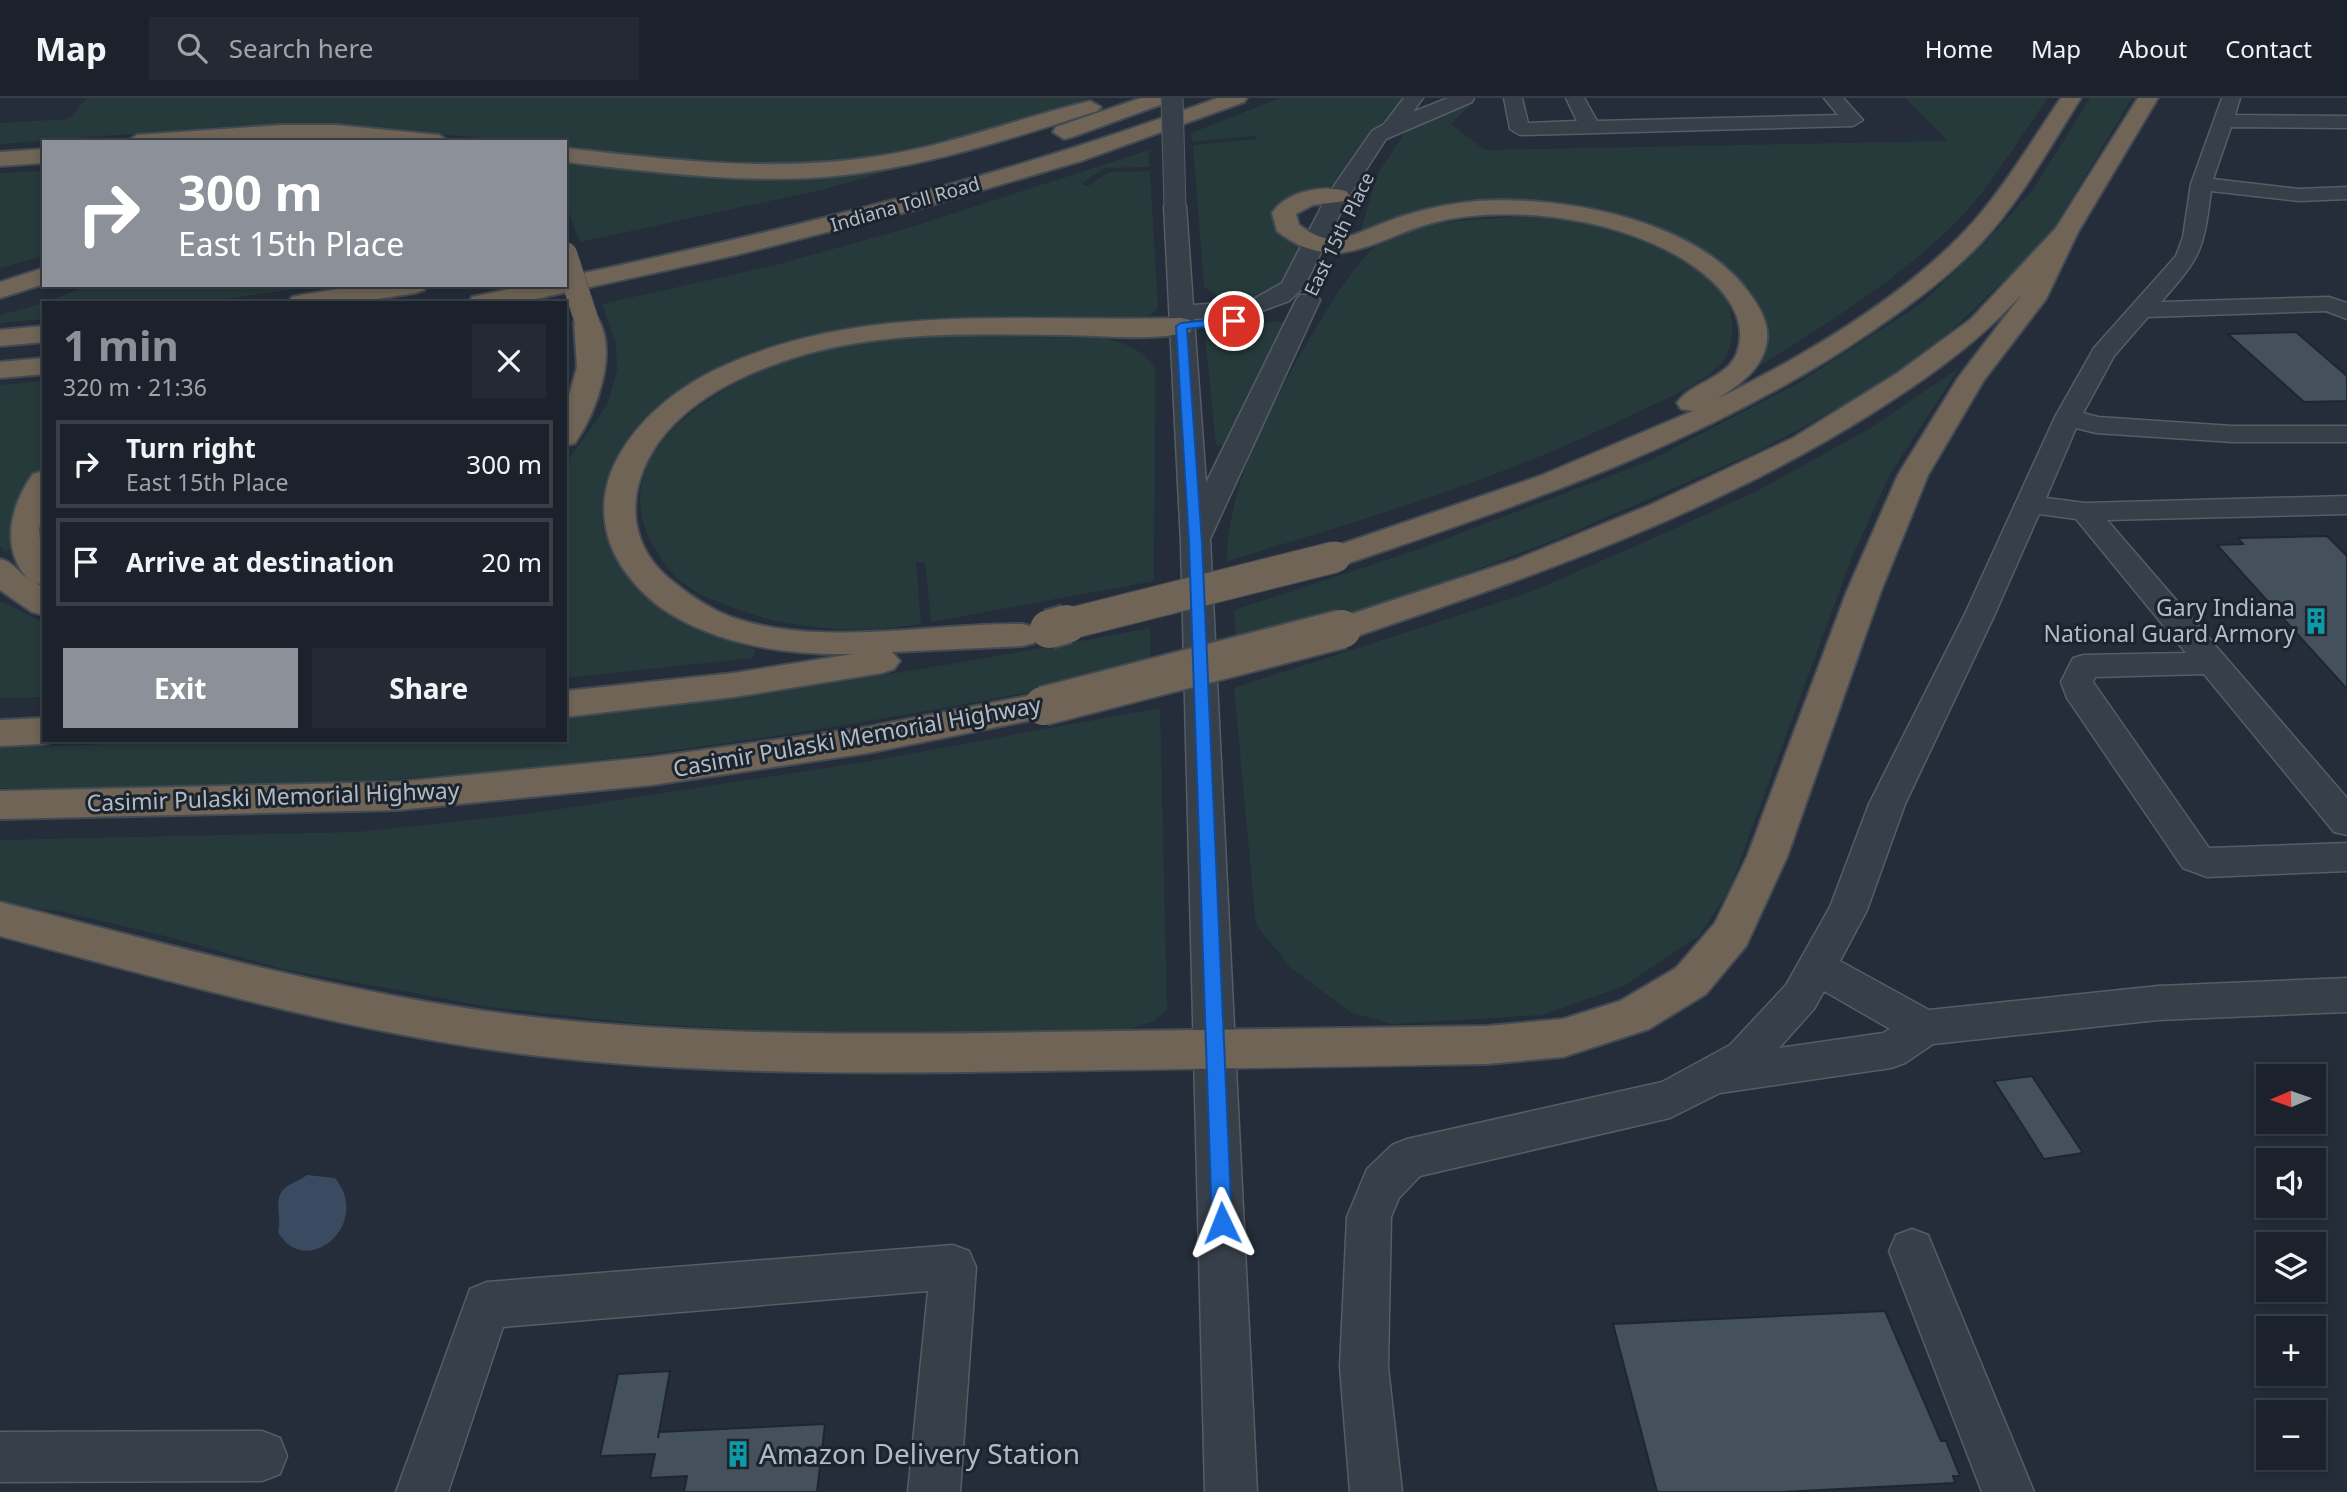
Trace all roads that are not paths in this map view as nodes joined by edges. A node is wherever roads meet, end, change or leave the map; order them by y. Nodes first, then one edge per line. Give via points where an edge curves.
1 (1118, 98) edge
2 (1161, 98) edge
3 (1172, 98) edge
4 (1237, 98) edge
5 (1414, 98) edge
6 (1465, 98) edge
7 (1513, 98) edge
8 (1575, 98) edge
9 (1833, 98) edge
10 (2071, 98) edge
11 (2148, 98) edge
12 (2231, 98) edge
13 (2294, 106) dead end
14 (2223, 121) junction
15 (2307, 122) junction
16 (2347, 122) edge
17 (1590, 127) junction
18 (1391, 128) junction
19 (386, 136) junction
20 (166, 140) edge
21 (402, 140) edge
22 (421, 140) edge
23 (42, 149) edge
24 (0, 152) edge
25 (567, 155) edge
26 (42, 156) edge
27 (0, 159) edge
28 (42, 163) edge
29 (0, 165) edge
30 (903, 182) dead end
31 (2201, 184) junction
32 (2347, 193) edge
33 (1338, 196) junction
34 (864, 218) junction
35 (2066, 232) junction
36 (1325, 244) junction
37 (592, 253) dead end
38 (567, 256) edge
39 (42, 277) edge
40 (567, 284) edge
41 (402, 287) edge
42 (555, 287) edge
43 (567, 287) edge
44 (0, 290) edge
45 (1308, 300) junction
46 (314, 301) edge
47 (490, 301) edge
48 (2140, 310) junction
49 (2347, 312) edge
50 (568, 315) edge
51 (1181, 319) junction
52 (42, 334) edge
53 (0, 338) edge
54 (42, 366) edge
55 (0, 370) edge
56 (567, 393) edge
57 (2068, 417) junction
58 (567, 433) edge
59 (2347, 434) edge
60 (1585, 469) junction
61 (42, 482) edge
62 (2031, 504) junction
63 (2347, 505) edge
64 (2085, 513) junction
65 (1196, 543) junction
66 (0, 569) edge
67 (42, 574) edge
68 (42, 603) edge
69 (1036, 632) junction
70 (2212, 663) junction
71 (567, 704) edge
72 (42, 731) edge
73 (0, 733) edge
74 (0, 805) edge
75 (2347, 822) edge
76 (2347, 857) edge
77 (0, 919) edge
78 (1816, 967) junction
79 (2347, 995) edge
80 (1926, 1028) junction
81 (1216, 1050) junction
82 (1715, 1076) junction
83 (1912, 1251) dead end
84 (262, 1456) dead end
85 (0, 1457) edge
86 (422, 1492) edge
87 (934, 1492) edge
88 (1231, 1492) edge
89 (1376, 1492) edge
90 (2008, 1492) edge

1 - 25 highway via 928,152 846,167 732,171
2 - 30 highway, Indiana Toll Road
3 - 51 street, bridge
4 - 34 highway, Indiana Toll Road via 1145,135
5 - 18 street, East 15th Place
6 - 18 street
7 - 17 street via 1520,129
8 - 17 street
9 - 17 street via 1853,120
10 - 60 highway via 1970,239 1916,286 1855,332 1758,391
11 - 35 highway, Casimir Pulaski Memorial Highway
12 - 14 street
13 - 15 street
14 - 15 street
14 - 31 street
15 - 16 street
18 - 33 street, East 15th Place via 1379,135
18 - 36 street, East 15th Place via 1392,138
19 - 20 highway via 281,132
19 - 21 highway
19 - 22 highway
23 - 24 highway
26 - 27 highway
28 - 29 highway
31 - 32 street via 2264,192
31 - 48 street via 2187,258
33 - 36 street, East 15th Place
33 - 36 highway via 1299,201 1284,213 1286,226 1293,233
34 - 40 highway, Indiana Toll Road
34 - 50 highway via 762,260
35 - 74 highway, Casimir Pulaski Memorial Highway, bridge via 1980,325 1906,380 1803,444 1661,512 1551,557 1342,629 1043,706 868,740 652,771 398,796
35 - 81 highway via 2033,299 1972,378 1913,475 1864,591 1767,857 1731,934 1691,981 1633,1016 1563,1038 1487,1045
36 - 45 street, East 15th Place
36 - 51 street, East 15th Place via 1282,298 1267,306
36 - 60 highway via 1434,214 1521,208 1564,212 1643,231 1682,248 1718,272 1742,297 1752,320 1753,343 1744,364 1715,388
37 - 38 highway
39 - 44 highway
41 - 46 highway
42 - 47 highway, Indiana Toll Road
43 - 50 highway, bridge
45 - 51 street, East 15th Place via 1284,313 1261,318
45 - 65 street via 1227,467
48 - 49 street via 2329,304
48 - 57 street via 2103,353
50 - 56 highway via 573,374
50 - 58 highway via 592,346 593,373 587,398
51 - 65 street
51 - 69 highway via 908,330 820,341 733,371 698,391 664,415 640,443 625,473 618,503 620,535 633,563 662,592 706,618 746,633 838,644
52 - 53 highway
54 - 55 highway
57 - 59 street via 2095,425 2232,434
57 - 62 street
60 - 69 highway, bridge via 1335,557
61 - 67 highway via 23,522 23,547
62 - 64 street
62 - 78 street via 1887,804 1848,910
63 - 64 street
64 - 70 street
65 - 81 street
66 - 68 highway
69 - 71 highway via 747,683
70 - 75 street
70 - 76 street via 2084,666 2077,682 2196,858 2207,863
72 - 73 highway
77 - 81 highway via 384,1014 516,1034 678,1049 875,1054
78 - 80 street
78 - 82 street via 1800,997 1745,1058
79 - 80 street via 2158,1003
80 - 82 street via 1891,1050
81 - 88 street
82 - 89 street via 1670,1099 1407,1159 1383,1184 1368,1217 1364,1367
83 - 90 street
84 - 85 street
86 - 87 street via 487,1305 953,1267

